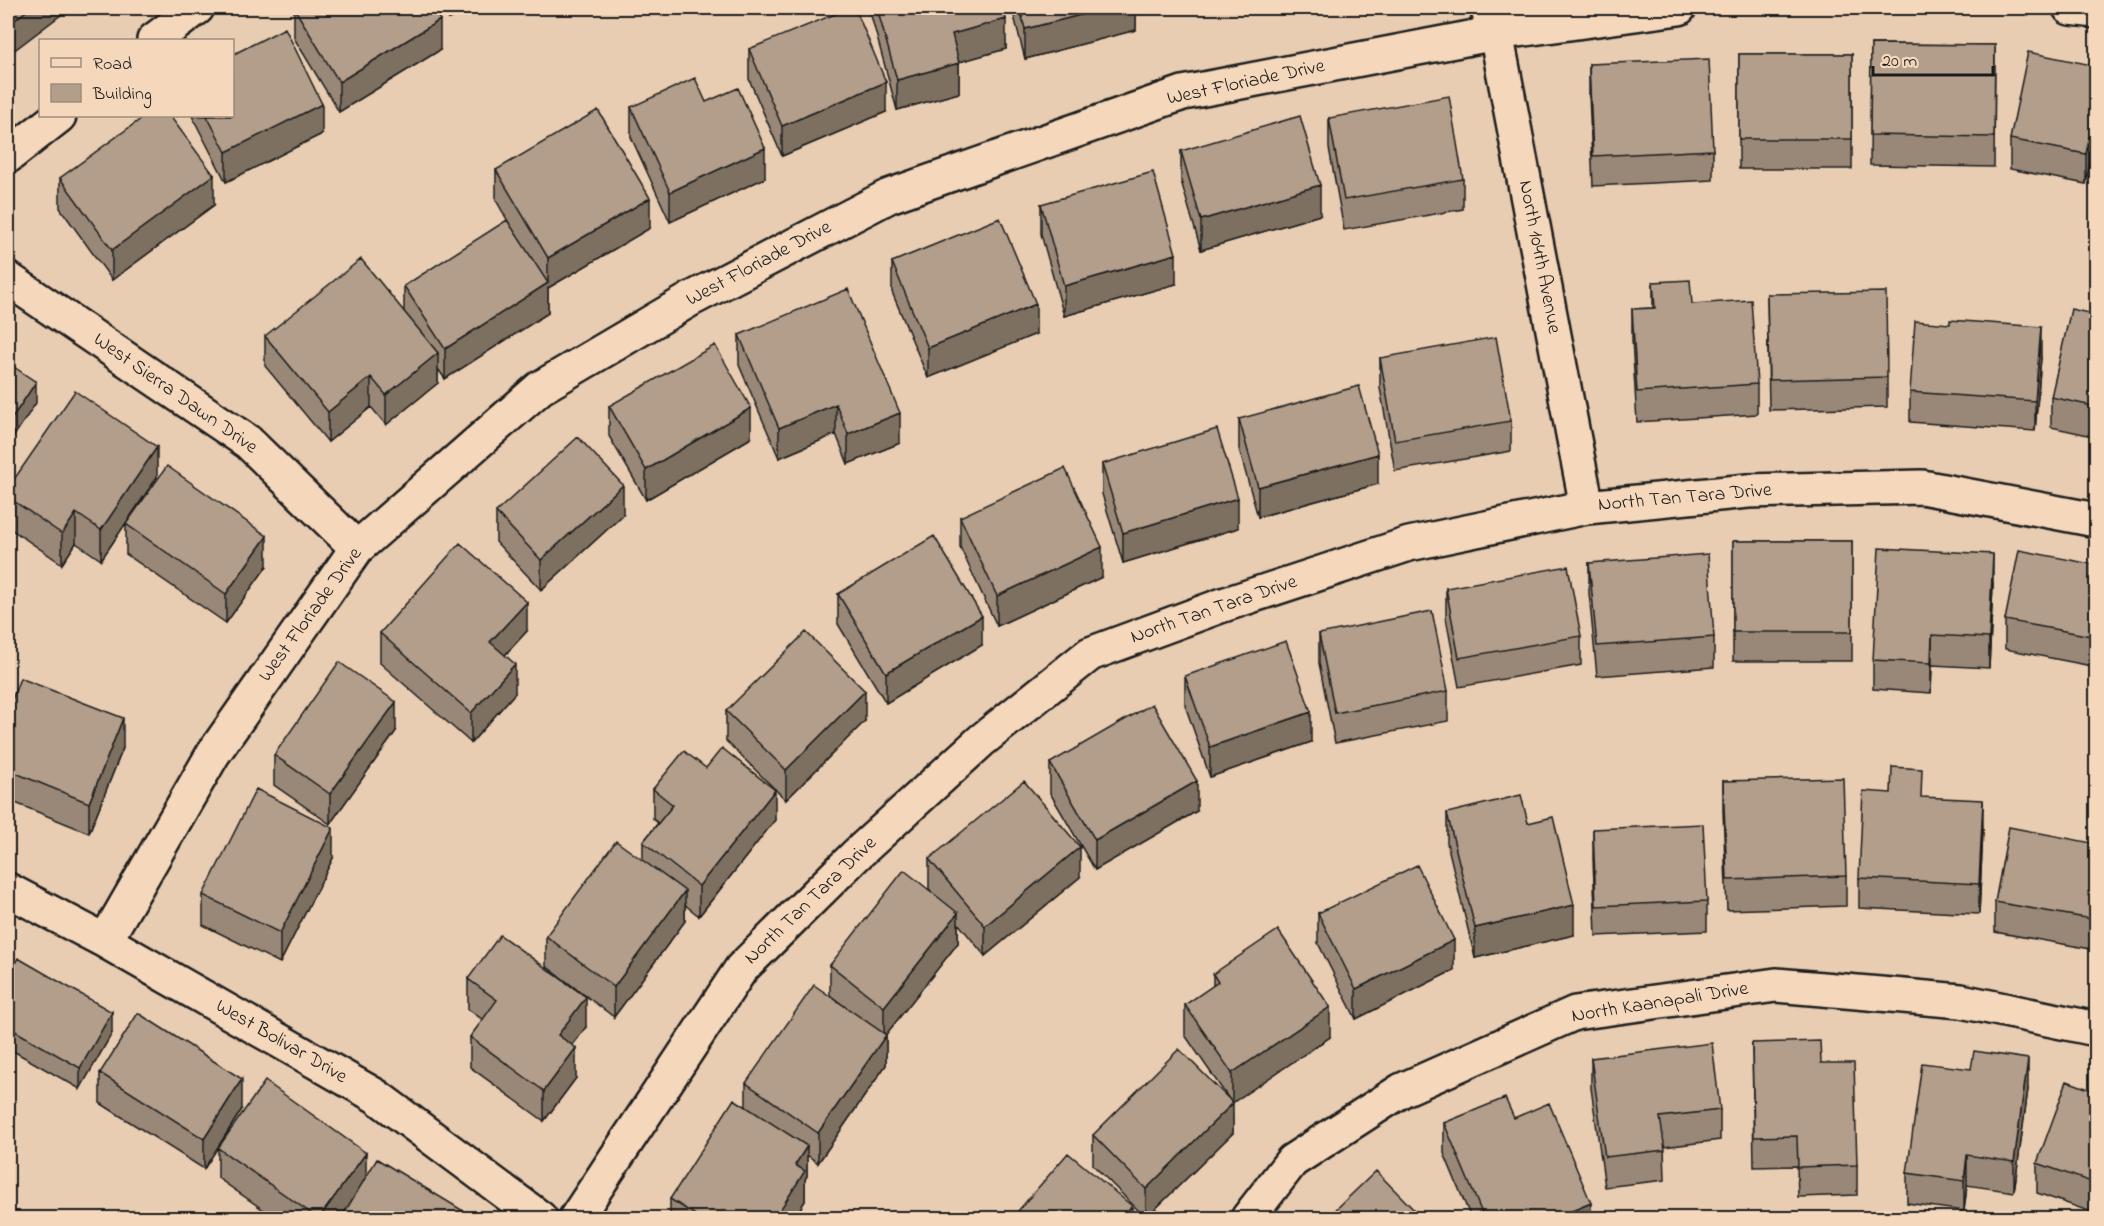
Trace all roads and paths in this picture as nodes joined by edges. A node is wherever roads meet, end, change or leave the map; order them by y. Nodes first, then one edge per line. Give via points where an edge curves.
1 (197, 8) edge
2 (1679, 8) edge
3 (2070, 8) edge
4 (2097, 11) edge
5 (1492, 20) edge
6 (155, 39) edge
7 (58, 117) edge
8 (8, 156) edge
9 (8, 279) edge
10 (1587, 507) junction
11 (2097, 520) edge
12 (357, 548) junction
13 (8, 890) edge
14 (105, 941) junction
15 (2097, 1029) edge
16 (540, 1218) edge
17 (576, 1218) edge
18 (1248, 1218) edge

1 - 6 street
2 - 5 street, West Floriade Drive
3 - 4 street
5 - 10 street, North 104th Avenue
5 - 12 street, West Floriade Drive via 1183,93 889,196 691,299 540,388
7 - 8 street
9 - 12 street, West Sierra Dawn Drive via 248,442
10 - 11 street, North Tan Tara Drive via 1748,491 1922,487
10 - 17 street, North Tan Tara Drive via 1409,544 1090,654 974,748 856,855 741,969
12 - 14 street, West Floriade Drive via 213,754
13 - 14 street, West Bolivar Drive
14 - 16 street, West Bolivar Drive via 376,1096
15 - 18 street, North Kaanapali Drive via 1961,1001 1776,985 1575,1013 1402,1090 1292,1161

